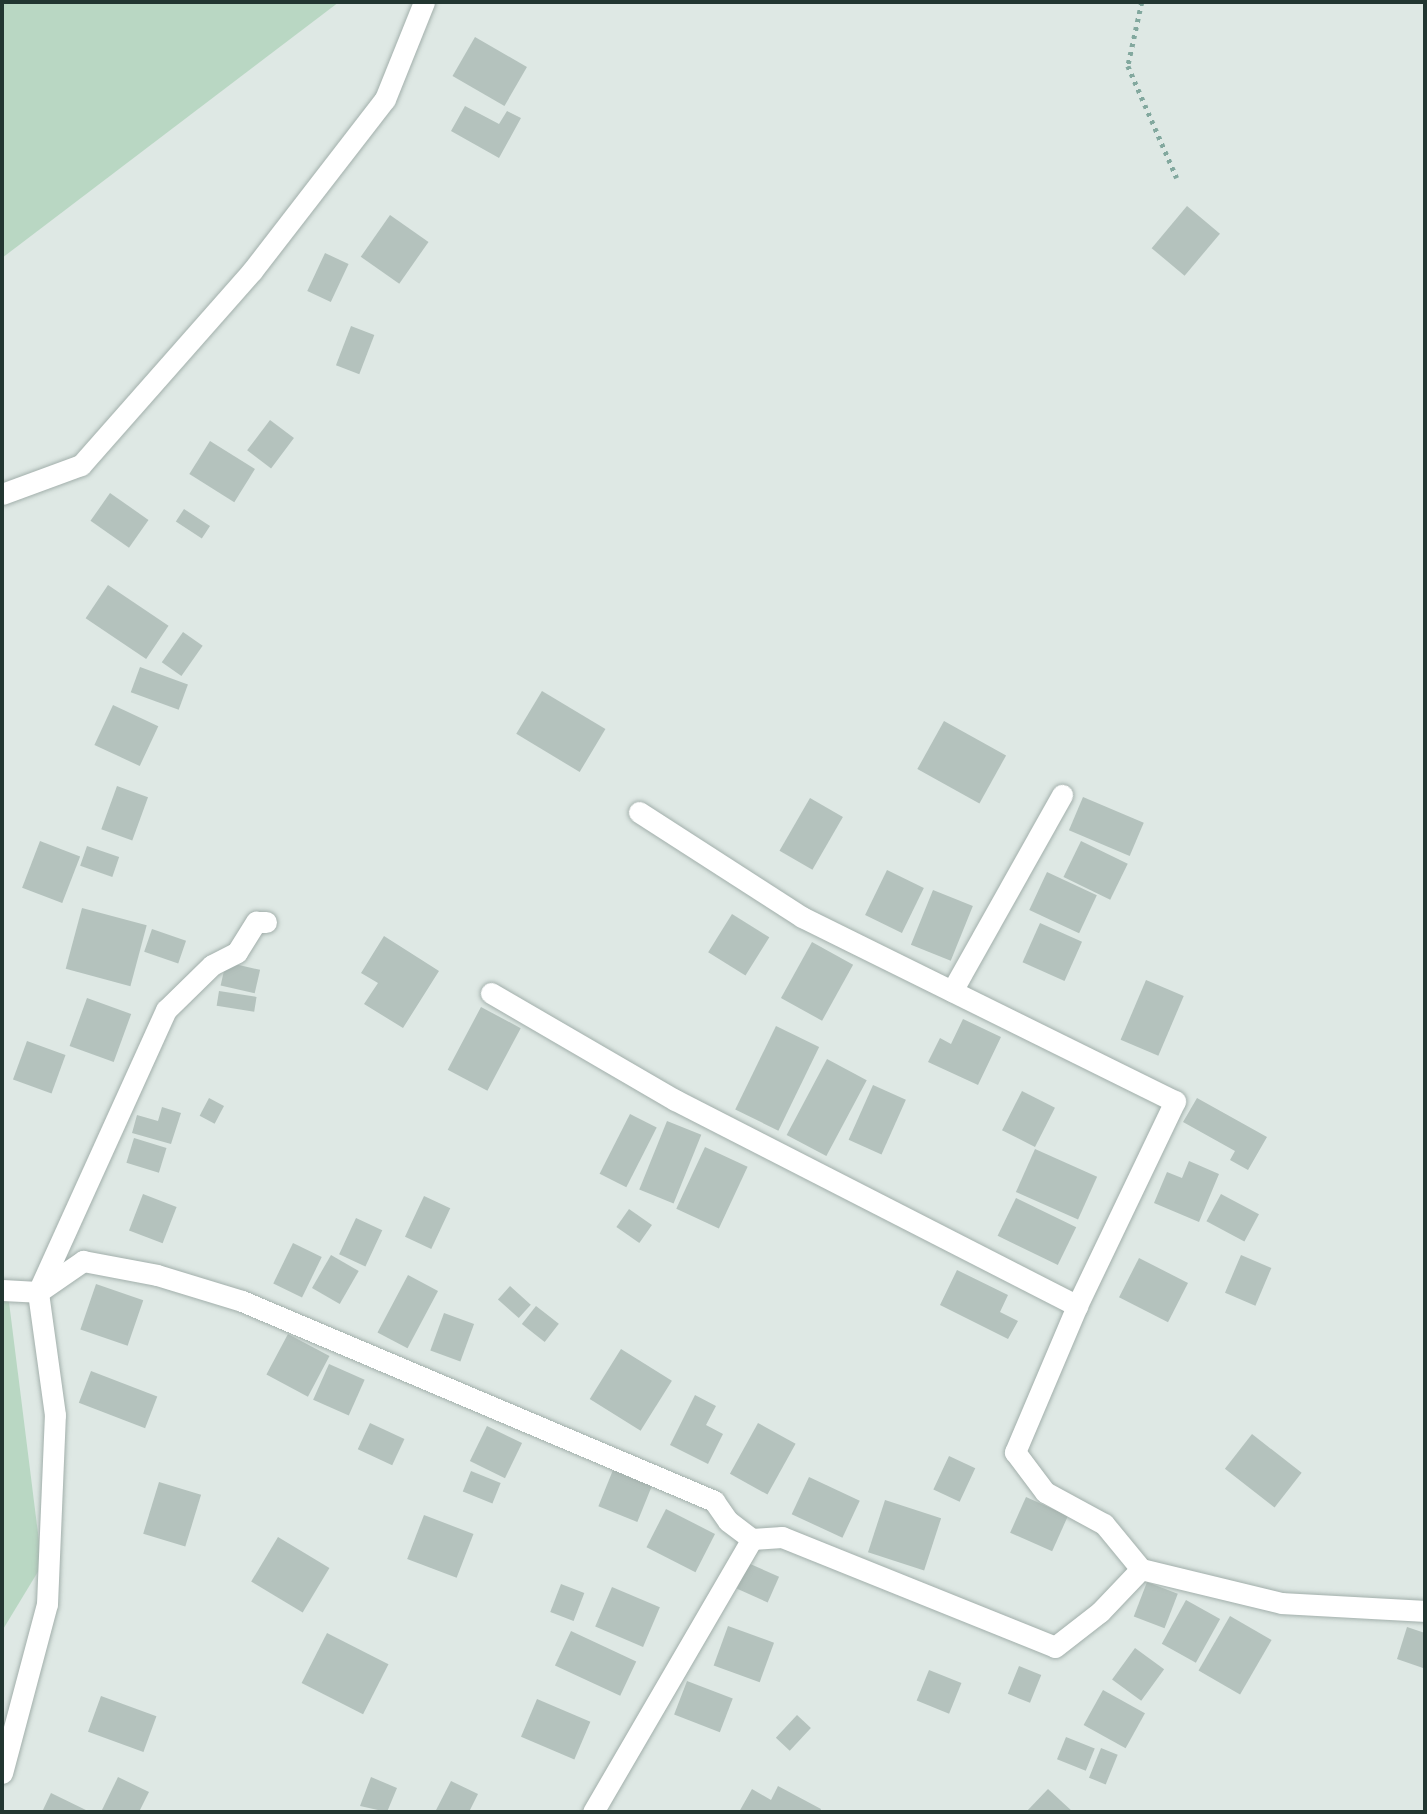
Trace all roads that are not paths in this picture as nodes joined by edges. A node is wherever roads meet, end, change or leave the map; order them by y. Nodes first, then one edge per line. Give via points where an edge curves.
1 (424, 2) edge
2 (2, 494) edge
3 (1062, 795) dead end
4 (639, 812) dead end
5 (265, 922) dead end
6 (952, 991) junction
7 (491, 993) dead end
8 (2, 1290) edge
9 (38, 1292) junction
10 (1077, 1306) junction
11 (752, 1539) junction
12 (1141, 1569) junction
13 (1425, 1611) edge
14 (2, 1773) edge
15 (593, 1812) edge

1 - 2 street via 385,99 252,271 81,465
3 - 6 street
4 - 6 street via 802,917
5 - 9 street via 256,922 237,953 212,965 166,1010
6 - 10 street via 1175,1101
7 - 10 street via 675,1100
8 - 9 street
9 - 11 street via 83,1261 158,1275 242,1301 714,1501 728,1521
9 - 14 street via 55,1415 47,1604
10 - 12 street via 1015,1452 1045,1492 1104,1524
11 - 12 street via 782,1537 1055,1647 1100,1612
11 - 15 street
12 - 13 street via 1282,1603

